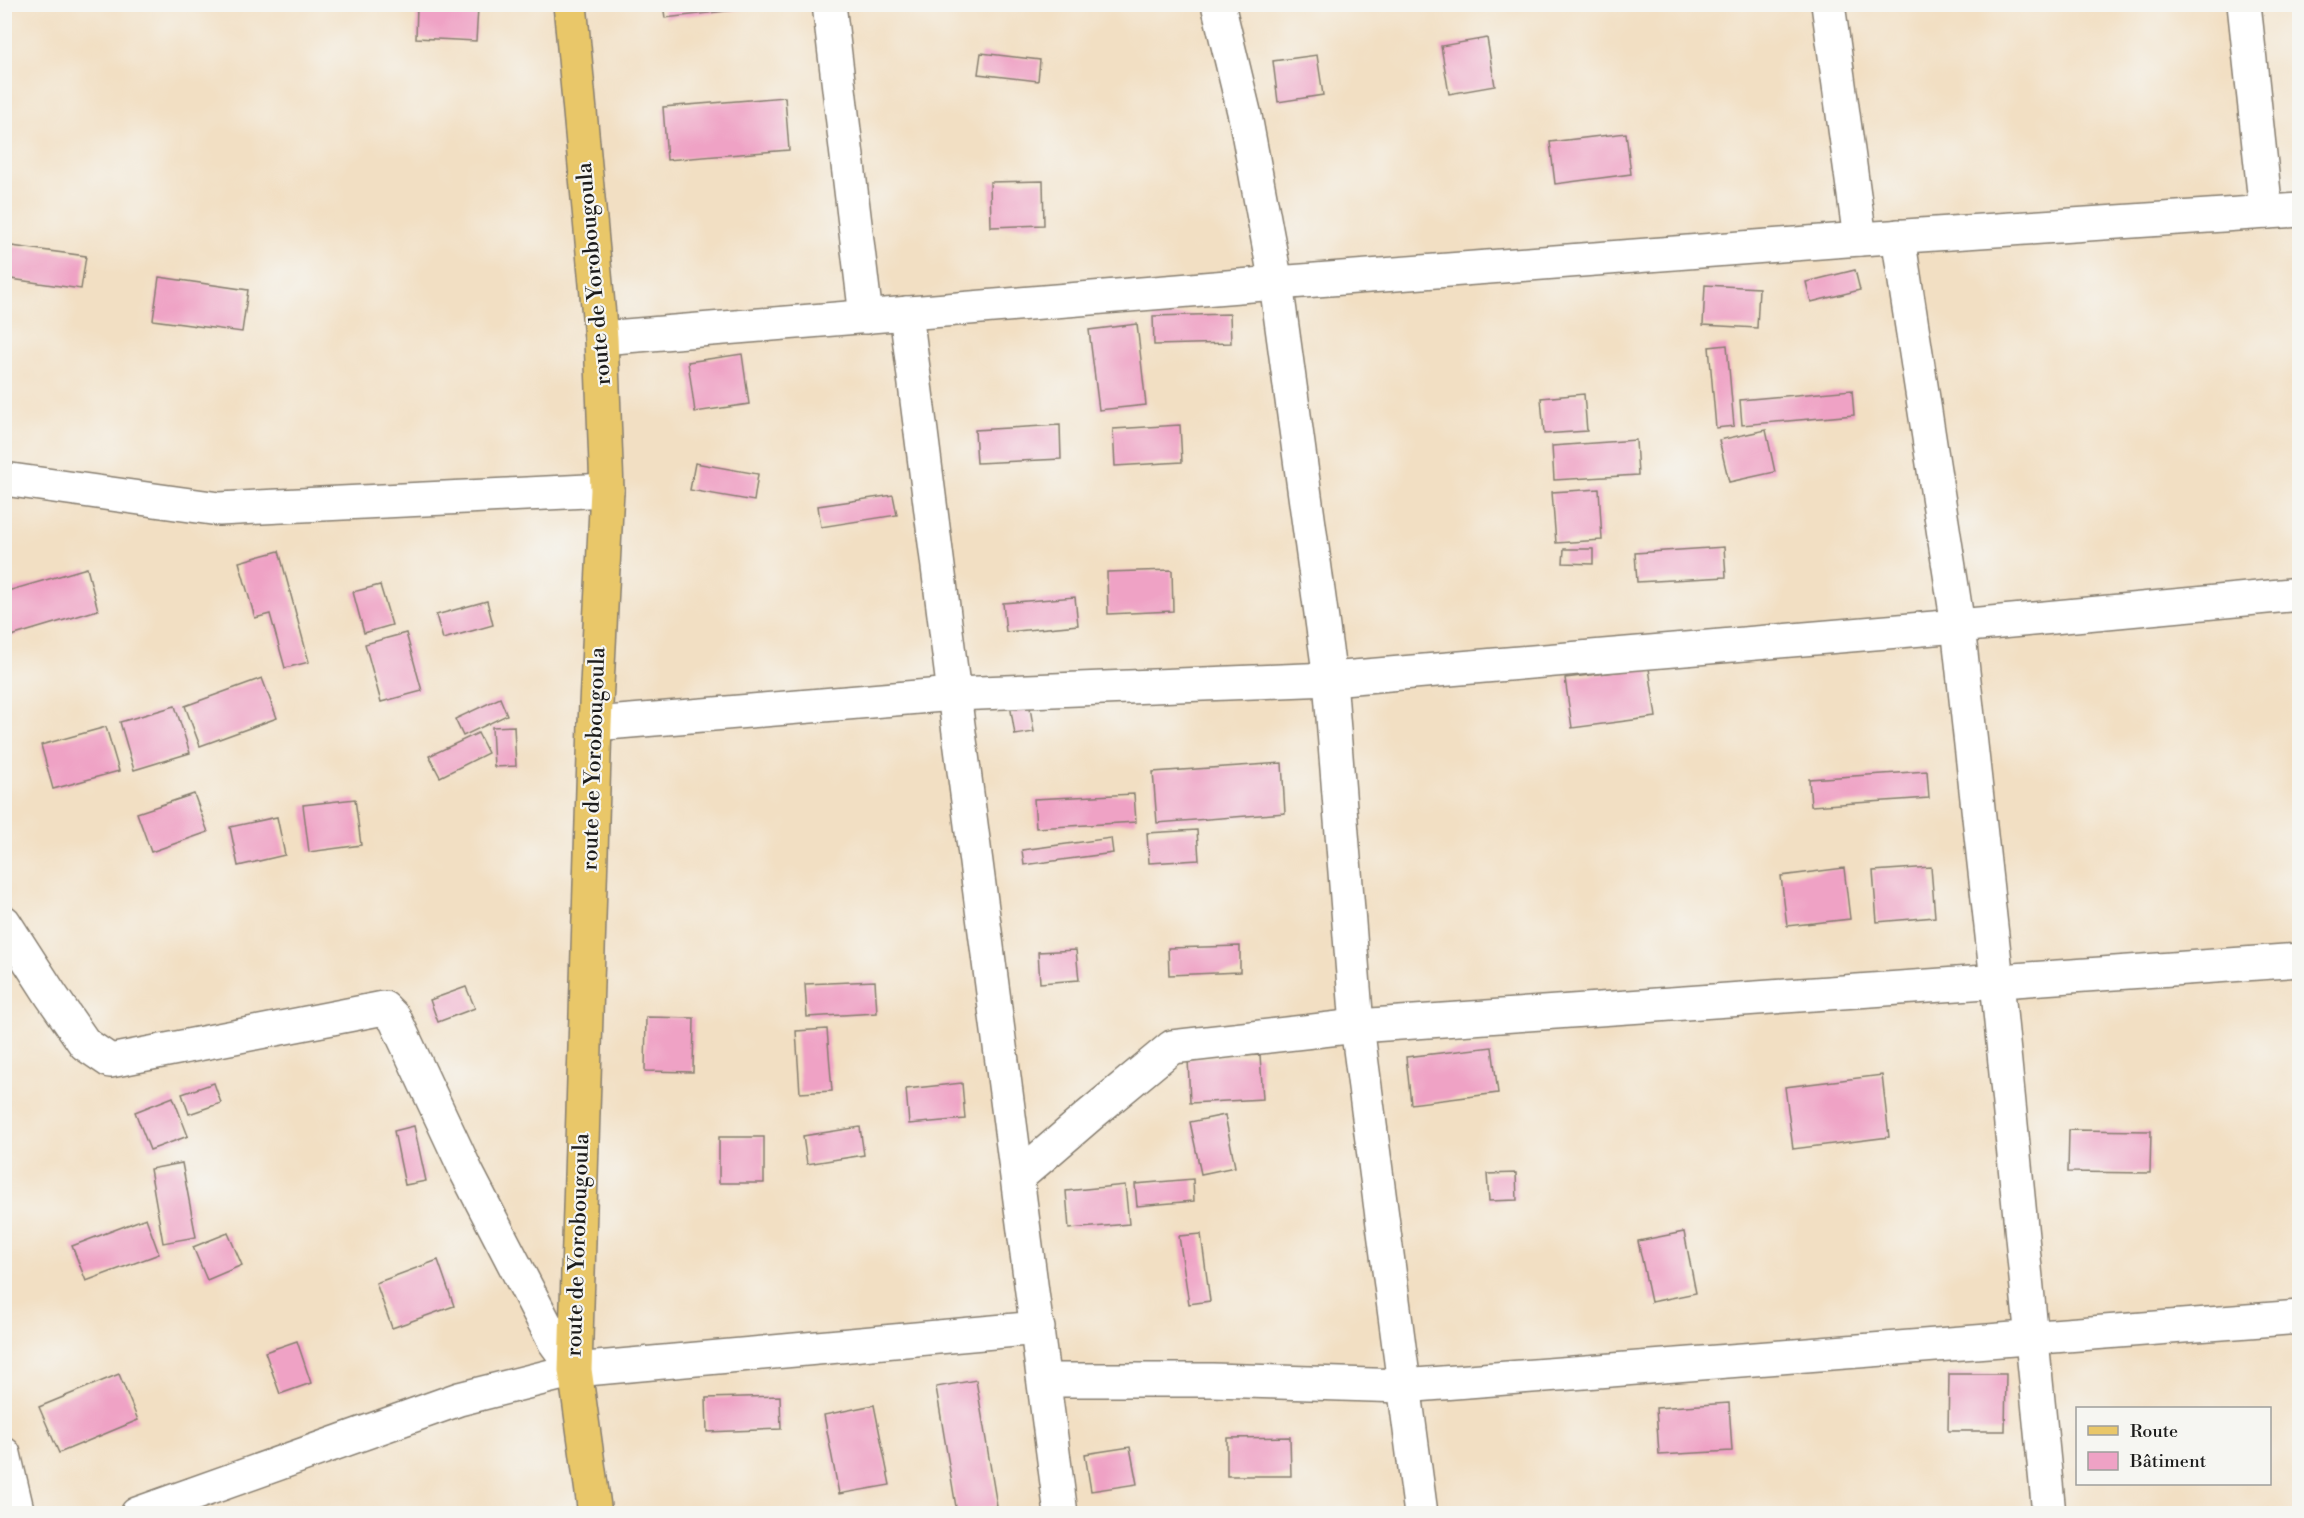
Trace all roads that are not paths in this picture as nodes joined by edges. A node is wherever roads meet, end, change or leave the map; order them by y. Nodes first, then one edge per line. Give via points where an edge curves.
1 (570, 4) edge
2 (829, 4) edge
3 (1218, 4) edge
4 (2244, 4) edge
5 (1825, 10) edge
6 (2300, 210) edge
7 (2266, 212) junction
8 (1898, 236) junction
9 (1860, 239) junction
10 (1276, 283) junction
11 (906, 313) junction
12 (866, 317) junction
13 (601, 338) junction
14 (4, 479) edge
15 (607, 490) junction
16 (2300, 594) edge
17 (1958, 626) junction
18 (1330, 679) junction
19 (954, 694) junction
20 (595, 724) junction
21 (4, 922) edge
22 (2300, 960) edge
23 (1997, 981) junction
24 (1358, 1026) junction
25 (1018, 1177) junction
26 (2300, 1317) edge
27 (1038, 1328) junction
28 (2032, 1338) junction
29 (574, 1370) junction
30 (1045, 1380) junction
31 (1403, 1386) junction
32 (4, 1454) edge
33 (18, 1514) edge
34 (137, 1514) edge
35 (595, 1514) edge
36 (1061, 1514) edge
37 (1421, 1514) edge
38 (2049, 1514) edge

1 - 13 main road, route de Yorobougoula
2 - 12 street
3 - 10 street via 1245,116
4 - 7 street
5 - 9 street
6 - 7 street
7 - 8 street
8 - 9 street
8 - 17 street
9 - 10 street
10 - 11 street
10 - 18 street
11 - 12 street
11 - 19 street
12 - 13 street
13 - 15 main road, route de Yorobougoula
14 - 15 street via 219,509
15 - 20 main road, route de Yorobougoula
16 - 17 street
17 - 18 street
17 - 23 street
18 - 19 street
18 - 24 street
19 - 20 street
19 - 25 street
20 - 29 main road, route de Yorobougoula
21 - 29 street via 85,1044 110,1061 384,1008 395,1019 467,1173 554,1341
22 - 23 street
23 - 24 street
23 - 28 street
24 - 25 street via 1172,1047
24 - 31 street
25 - 27 street
26 - 28 street
27 - 29 street
27 - 30 street
28 - 31 street
28 - 38 street
29 - 34 street via 459,1400
29 - 35 main road, route de Yorobougoula
30 - 31 street
30 - 36 street
31 - 37 street
32 - 33 street

